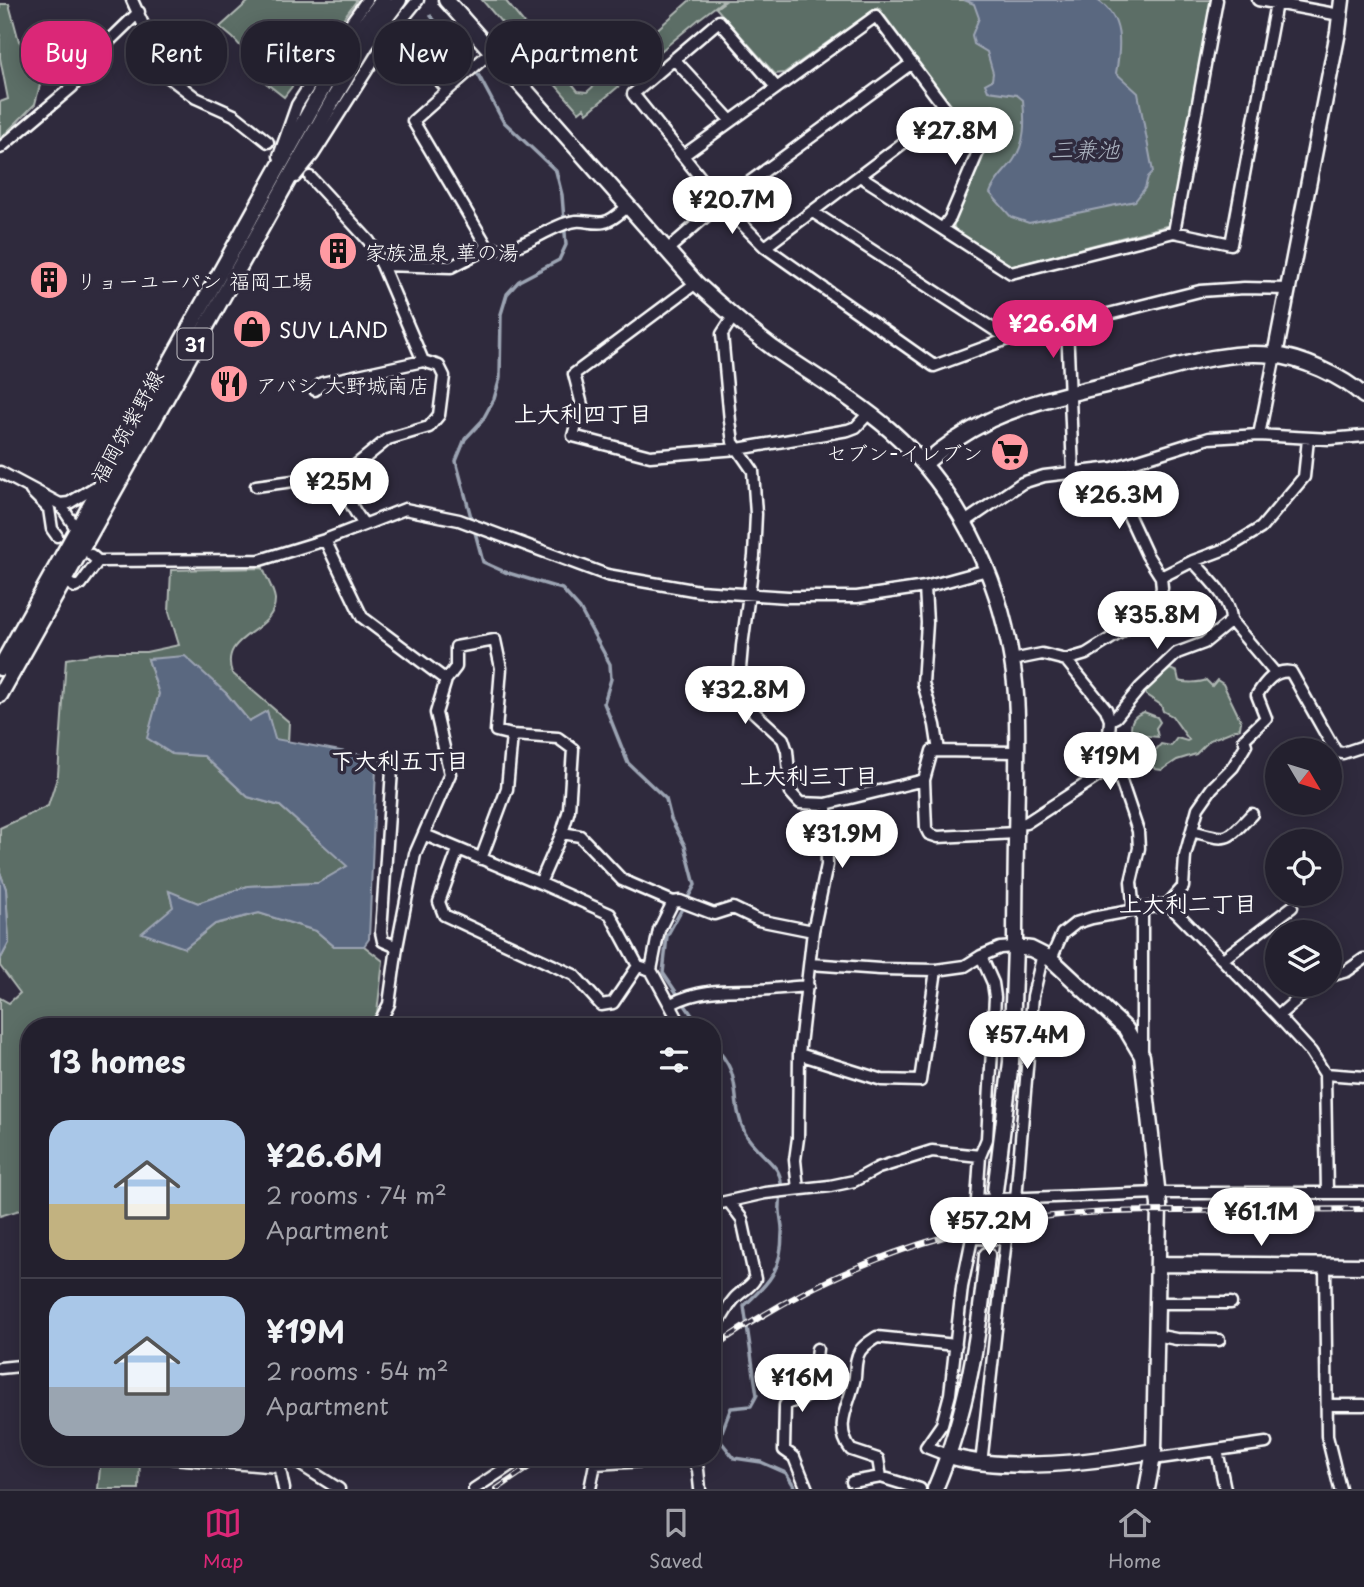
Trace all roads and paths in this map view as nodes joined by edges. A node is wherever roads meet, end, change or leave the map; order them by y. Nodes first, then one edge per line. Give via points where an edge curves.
1 (132, 0) edge
2 (368, 0) edge
3 (383, 0) edge
4 (399, 0) edge
5 (418, 0) edge
6 (446, 0) edge
7 (1217, 0) edge
8 (1258, 0) edge
9 (1342, 0) edge
10 (1276, 3) junction
11 (139, 12) junction
12 (1340, 15) junction
13 (401, 21) edge
14 (486, 43) edge
15 (486, 56) edge
16 (674, 58) junction
17 (374, 59) edge
18 (912, 63) junction
19 (443, 84) edge
20 (522, 84) edge
21 (776, 87) junction
22 (448, 90) junction
23 (947, 110) junction
24 (731, 121) junction
25 (268, 142) tunnel mouth
26 (0, 148) edge
27 (684, 155) junction
28 (860, 176) junction
29 (310, 177) tunnel mouth
30 (275, 188) junction
31 (721, 203) junction
32 (627, 207) junction
33 (813, 212) junction
34 (943, 228) junction
35 (1174, 232) junction
36 (765, 247) junction
37 (488, 248) junction
38 (666, 251) junction
39 (382, 265) junction
40 (696, 283) junction
41 (1289, 289) junction
42 (733, 317) junction
43 (1067, 325) junction
44 (1005, 340) junction
45 (1275, 355) junction
46 (423, 361) junction
47 (315, 390) dead end
48 (1070, 394) junction
49 (1364, 396) edge
50 (869, 413) junction
51 (1259, 435) junction
52 (1364, 436) edge
53 (1308, 439) junction
54 (738, 449) junction
55 (924, 464) junction
56 (1113, 468) junction
57 (0, 472) edge
58 (1073, 472) junction
59 (345, 474) junction
60 (20, 481) junction
61 (102, 483) junction
62 (256, 486) dead end
63 (60, 504) junction
64 (965, 522) junction
65 (364, 524) junction
66 (77, 530) junction
67 (57, 536) dead end
68 (325, 540) junction
69 (1193, 561) junction
70 (987, 570) junction
71 (1161, 577) junction
72 (64, 581) junction
73 (925, 587) junction
74 (750, 594) junction
75 (1231, 621) junction
76 (1012, 660) junction
77 (1066, 660) junction
78 (0, 668) edge
79 (1275, 673) junction
80 (446, 680) junction
81 (0, 695) edge
82 (1110, 720) junction
83 (512, 735) junction
84 (1364, 746) edge
85 (939, 751) junction
86 (1017, 752) junction
87 (387, 758) dead end
88 (1115, 765) junction
89 (924, 780) junction
90 (826, 804) junction
91 (1252, 814) dead end
92 (1016, 829) junction
93 (1192, 831) junction
94 (562, 833) junction
95 (425, 835) junction
96 (458, 850) junction
97 (481, 859) junction
98 (540, 883) junction
99 (676, 902) junction
100 (1168, 904) junction
101 (1292, 907) dead end
102 (1142, 909) junction
103 (813, 932) junction
104 (397, 947) junction
105 (1015, 947) junction
106 (981, 956) junction
107 (1047, 956) junction
108 (1223, 959) junction
109 (1364, 959) edge
110 (810, 964) junction
111 (638, 966) junction
112 (651, 970) junction
113 (936, 970) junction
114 (1342, 972) edge
115 (808, 986) junction
116 (1300, 997) edge
117 (671, 1004) junction
118 (1278, 1016) junction
119 (382, 1018) edge
120 (678, 1018) edge
121 (799, 1054) junction
122 (1142, 1056) junction
123 (1325, 1074) junction
124 (1364, 1077) edge
125 (980, 1156) junction
126 (798, 1189) junction
127 (995, 1191) tunnel mouth
128 (1158, 1193) junction
129 (1327, 1193) junction
130 (1364, 1193) edge
131 (1016, 1199) junction
132 (729, 1202) junction
133 (721, 1203) edge
134 (987, 1255) tunnel mouth
135 (1158, 1264) junction
136 (1364, 1266) edge
137 (1325, 1267) junction
138 (1156, 1303) junction
139 (1231, 1303) dead end
140 (721, 1319) edge
141 (1156, 1335) junction
142 (1219, 1340) dead end
143 (956, 1345) junction
144 (817, 1349) dead end
145 (21, 1366) edge
146 (0, 1368) edge
147 (1327, 1405) junction
148 (1364, 1405) edge
149 (1266, 1443) dead end
150 (1217, 1450) junction
151 (1154, 1455) junction
152 (949, 1457) junction
153 (981, 1464) junction
154 (280, 1466) edge
155 (303, 1466) edge
156 (509, 1466) edge
157 (594, 1466) edge
158 (696, 1466) edge
159 (881, 1477) junction
160 (852, 1482) dead end
161 (284, 1489) edge
162 (339, 1489) edge
163 (474, 1489) edge
164 (590, 1489) edge
165 (700, 1489) edge
166 (807, 1489) edge
167 (920, 1489) edge
168 (935, 1489) edge
169 (1147, 1489) edge
170 (1225, 1489) edge
171 (1340, 1489) edge

1 - 11 street
2 - 30 street via 297,105
3 - 30 street, 福岡筑紫野線 / 31 via 324,84
4 - 30 street, 福岡筑紫野線 / 31
5 - 13 street
6 - 14 street
7 - 35 street
8 - 10 street
9 - 12 street
10 - 12 street
10 - 35 street via 1231,244
11 - 25 street via 173,82 234,115
11 - 26 street via 104,45 72,87
12 - 41 street
15 - 22 street
16 - 21 street via 719,21
16 - 24 street
16 - 27 street via 633,94
17 - 30 street via 313,155
18 - 21 street via 876,16
18 - 23 street
18 - 31 street
19 - 22 street
20 - 32 street
21 - 24 street
22 - 37 street via 412,121
23 - 28 street
23 - 34 street via 978,152
24 - 27 street
27 - 31 street
28 - 33 street
28 - 34 street
29 - 39 street via 369,241
30 - 61 street, 福岡筑紫野線 / 31
30 - 72 street, 福岡筑紫野線 / 31
31 - 36 street
31 - 38 street
32 - 37 street via 606,222 577,221 514,247
32 - 38 street
33 - 36 street
33 - 44 street
34 - 35 street via 1011,273
36 - 44 street via 934,366
37 - 39 street via 451,267
38 - 40 street
39 - 46 street
40 - 42 street
40 - 54 street via 574,374 582,405 573,436 650,456
41 - 43 street via 1200,291
41 - 45 street
42 - 50 street
42 - 54 street via 722,334 731,432
43 - 44 street
43 - 48 street
45 - 48 street via 1234,355
45 - 49 street via 1312,365
45 - 51 street
46 - 47 street via 323,383
46 - 59 street via 439,366 444,376 439,415 429,427 388,439
48 - 55 street via 988,421
48 - 58 street
50 - 54 street via 848,430
50 - 55 street
51 - 53 street
51 - 56 street via 1209,438
52 - 53 street
53 - 69 street via 1304,477 1261,527 1228,548
54 - 74 street via 753,471 756,514
55 - 64 street
56 - 58 street
56 - 71 street via 1129,516
57 - 60 street
58 - 64 street via 1022,483
59 - 62 street
59 - 65 street via 344,487
60 - 63 street
60 - 67 street via 44,503
61 - 63 street
61 - 66 street, 福岡筑紫野線 / 31
63 - 66 street
64 - 70 street
65 - 68 street
65 - 74 street via 405,509 459,520 607,575 699,592
66 - 78 street, 福岡筑紫野線 / 31
68 - 72 street via 260,560 94,558 81,584 75,587
68 - 80 street via 362,617
69 - 71 street
69 - 75 street via 1220,592 1231,610
70 - 73 street
70 - 76 street
71 - 77 street via 1156,610 1086,654
72 - 81 street, 福岡筑紫野線 / 31
73 - 74 street via 857,597
73 - 85 street via 923,683
74 - 90 street via 740,669 745,704 783,739 791,793 800,803
75 - 79 street
75 - 82 street via 1203,643 1177,653
76 - 77 street via 1042,654
76 - 86 street
77 - 82 street
79 - 84 street via 1291,672 1336,752
79 - 93 street via 1257,695 1266,718 1244,739 1246,745 1233,767 1206,795
80 - 83 street via 456,667 456,647 495,640 501,668 496,731
80 - 95 street via 436,713 450,774
82 - 88 street
83 - 94 street via 558,738 573,749 569,810
83 - 97 street via 508,789
85 - 86 street
85 - 89 street via 932,751
86 - 92 street
87 - 104 street via 392,770 382,932 383,940
88 - 92 street
88 - 102 street via 1138,831 1131,882 1133,904
89 - 90 street
89 - 92 street via 929,834
90 - 103 street via 827,865
91 - 93 street via 1230,837
92 - 105 street
93 - 100 street via 1183,887
94 - 98 street
94 - 99 street via 580,836 622,880
95 - 96 street
95 - 104 street via 415,854
96 - 97 street
96 - 111 street via 439,902 444,915 574,975 601,1005 613,1003
97 - 98 street
98 - 111 street via 610,914
99 - 103 street via 715,914 733,908 758,920
99 - 112 street via 659,930
100 - 102 street
100 - 108 street
101 - 108 street
102 - 107 street via 1076,923
102 - 122 street
103 - 110 street
104 - 119 street via 389,1004
105 - 106 street
105 - 107 street
105 - 127 street via 1011,1062
106 - 113 street via 965,966
106 - 125 street via 995,997 987,1139
107 - 122 street via 1126,1029
107 - 131 street via 1033,996
108 - 118 street
109 - 114 street
110 - 113 street
110 - 115 street
111 - 112 street
112 - 117 street
113 - 121 street via 920,1081 882,1080
115 - 117 street via 734,989 685,996
115 - 121 street
116 - 118 street
117 - 120 street
118 - 123 street
121 - 126 street via 794,1160
122 - 128 street
123 - 124 street
123 - 129 street
125 - 126 street via 932,1151 878,1168 854,1181
125 - 131 street via 977,1200
126 - 132 street
128 - 129 street
128 - 131 street
128 - 135 street
129 - 130 street
132 - 133 street
132 - 140 street via 742,1219 755,1279 734,1298
134 - 152 street via 979,1326
135 - 137 street
135 - 138 street
136 - 137 street
137 - 147 street
138 - 139 street
138 - 141 street
141 - 142 street
141 - 151 street
143 - 152 street via 942,1424 926,1447
143 - 153 street via 972,1238 1006,1239
143 - 159 street via 877,1337 859,1352 842,1420 843,1435 851,1450 878,1459
144 - 166 street via 811,1388 803,1398 785,1405 784,1450 794,1457
145 - 146 street
147 - 148 street
147 - 171 street via 1327,1436
149 - 150 street
150 - 151 street
150 - 170 street
151 - 153 street
151 - 169 street
152 - 153 street
152 - 168 street
154 - 161 street
155 - 162 street
156 - 163 street
157 - 164 street
158 - 165 street
159 - 160 street
159 - 167 street

